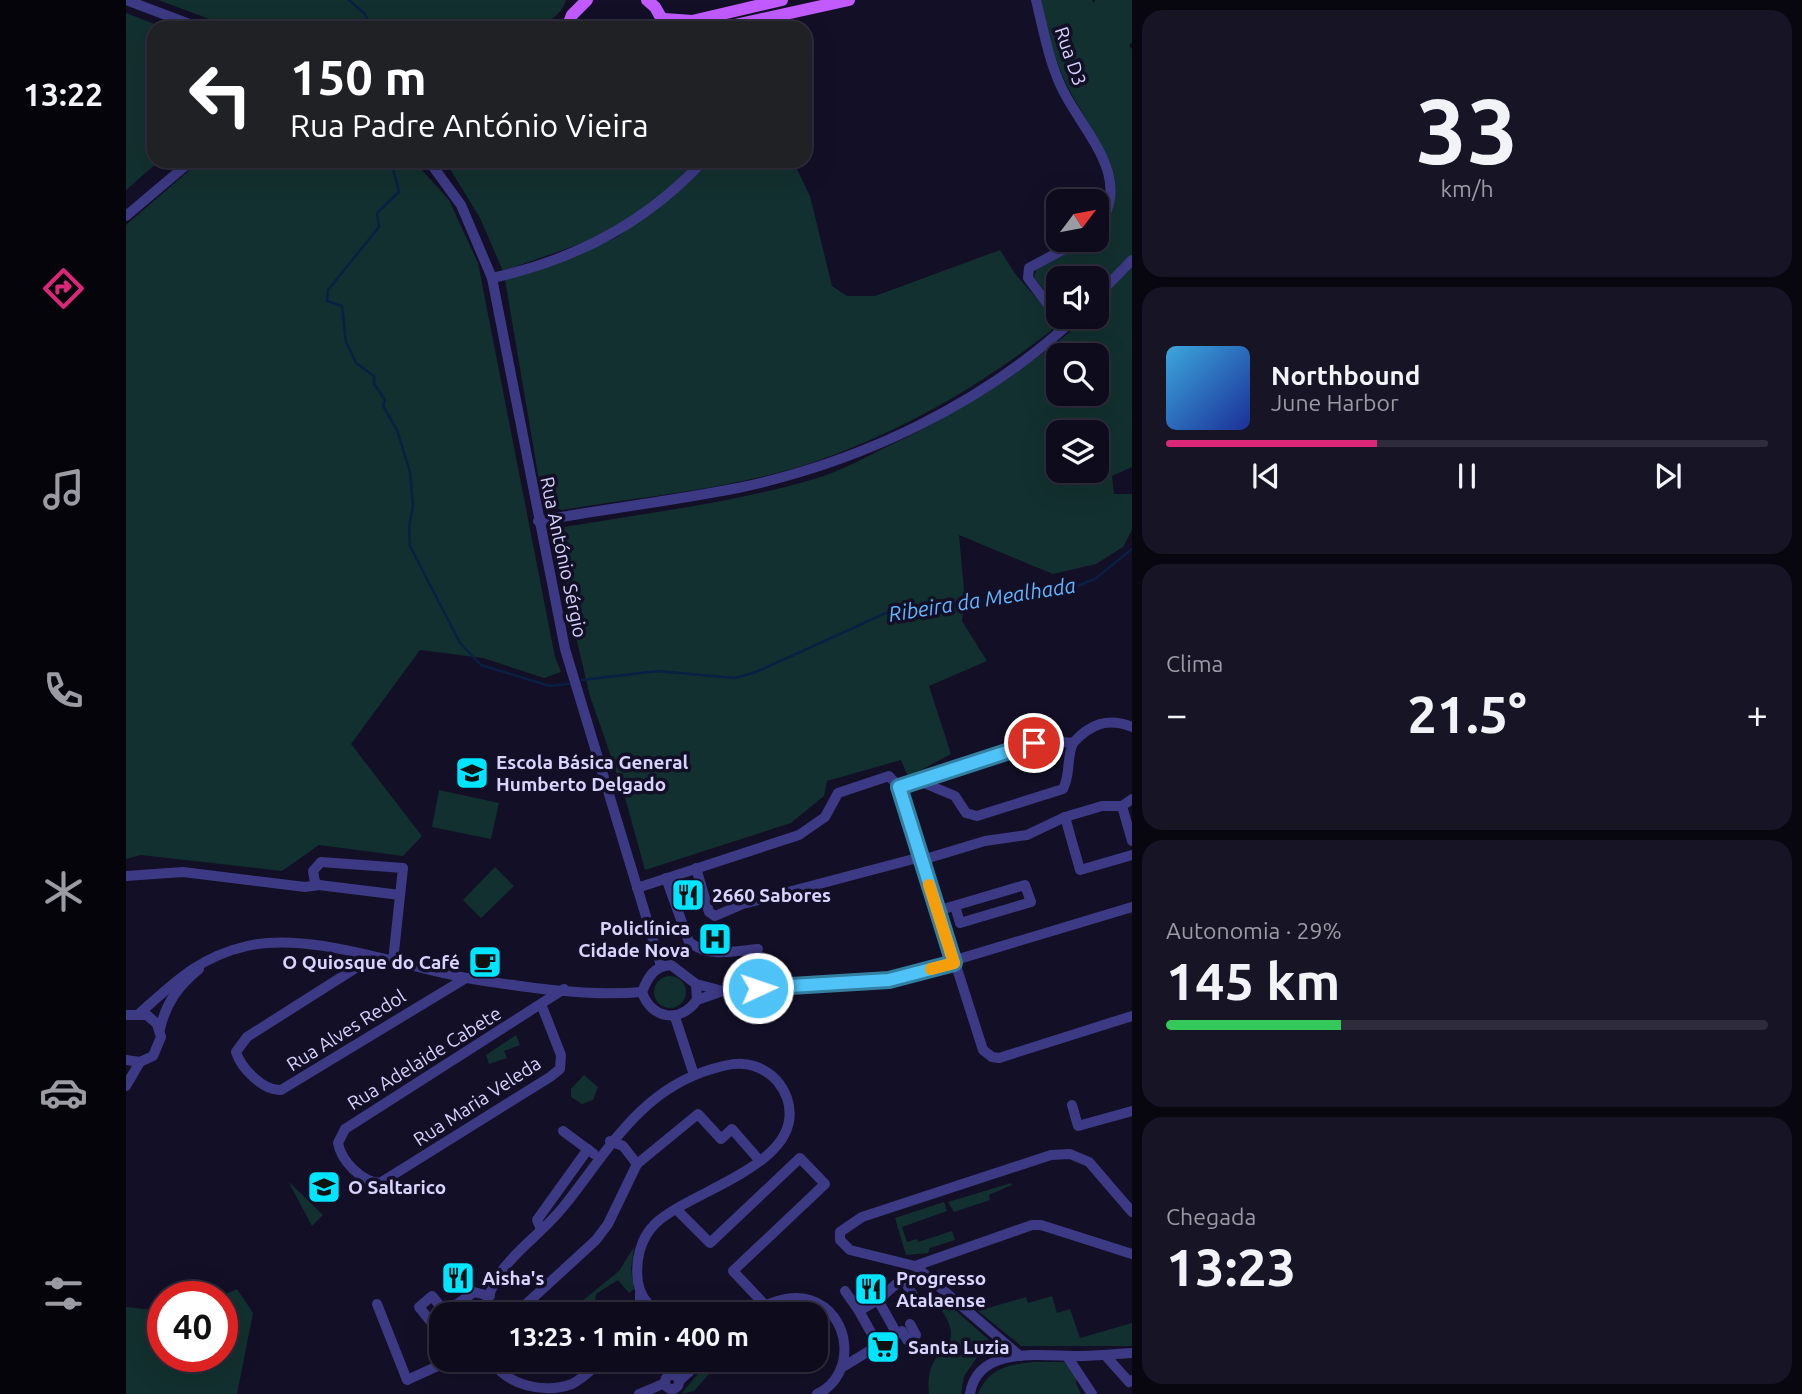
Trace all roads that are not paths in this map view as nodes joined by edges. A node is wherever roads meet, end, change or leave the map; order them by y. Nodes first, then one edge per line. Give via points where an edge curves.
1 (126, 0) edge
2 (646, 0) edge
3 (782, 0) edge
4 (849, 0) edge
5 (1036, 0) edge
6 (582, 2) edge
7 (182, 21) edge
8 (570, 21) edge
9 (664, 21) edge
10 (692, 21) edge
11 (753, 21) edge
12 (183, 168) edge
13 (434, 168) edge
14 (696, 168) edge
15 (1110, 212) edge
16 (126, 216) edge
17 (1059, 252) edge
18 (1132, 260) edge
19 (492, 278) junction
20 (1109, 284) edge
21 (1046, 302) edge
22 (1062, 329) edge
23 (538, 521) junction
24 (1132, 727) edge
25 (1073, 743) junction
26 (919, 781) junction
27 (899, 787) junction
28 (1132, 799) edge
29 (1122, 806) junction
30 (1065, 817) junction
31 (1132, 841) edge
32 (1132, 855) edge
33 (921, 859) junction
34 (696, 868) junction
35 (313, 872) junction
36 (126, 876) edge
37 (666, 878) junction
38 (285, 883) junction
39 (319, 885) junction
40 (637, 888) junction
41 (400, 895) junction
42 (955, 906) junction
43 (1132, 906) edge
44 (937, 911) junction
45 (758, 949) dead end
46 (214, 957) junction
47 (373, 957) junction
48 (393, 961) junction
49 (954, 963) junction
50 (661, 966) junction
51 (466, 978) junction
52 (696, 984) junction
53 (564, 989) junction
54 (723, 991) junction
55 (642, 992) junction
56 (697, 1000) junction
57 (541, 1004) junction
58 (131, 1014) edge
59 (1132, 1016) edge
60 (675, 1017) junction
61 (160, 1029) junction
62 (126, 1060) edge
63 (140, 1062) junction
64 (694, 1075) junction
65 (126, 1086) edge
66 (1072, 1105) dead end
67 (1132, 1111) edge
68 (563, 1131) dead end
69 (610, 1141) junction
70 (588, 1149) junction
71 (599, 1157) junction
72 (760, 1161) junction
73 (637, 1164) junction
74 (355, 1170) joint
75 (1127, 1198) edge
76 (677, 1209) junction
77 (1132, 1212) edge
78 (541, 1229) junction
79 (1132, 1255) edge
80 (915, 1266) junction
81 (640, 1291) junction
82 (845, 1291) dead end
83 (490, 1296) junction
84 (915, 1299) dead end
85 (878, 1300) junction
86 (463, 1302) edge
87 (488, 1302) edge
88 (528, 1302) edge
89 (640, 1302) edge
90 (648, 1302) edge
91 (762, 1302) edge
92 (776, 1302) edge
93 (814, 1302) edge
94 (377, 1304) dead end
95 (828, 1310) edge
96 (859, 1311) junction
97 (909, 1324) dead end
98 (897, 1334) junction
99 (878, 1345) junction
100 (1132, 1353) edge
101 (1105, 1355) junction
102 (1020, 1356) junction
103 (1067, 1356) junction
104 (841, 1368) junction
105 (429, 1370) edge
106 (503, 1372) edge
107 (587, 1372) edge
108 (688, 1372) edge
109 (1132, 1380) edge
110 (673, 1384) edge
111 (639, 1394) edge
112 (817, 1394) edge
113 (970, 1394) edge
114 (1092, 1394) edge

1 - 7 street
2 - 9 main road
3 - 10 main road
4 - 11 main road
5 - 15 street, Rua D3 via 1067,99 1119,178
6 - 8 main road
12 - 16 street
13 - 19 street, Rua António Sérgio via 461,205
14 - 19 street via 660,203 616,234
17 - 21 street via 1029,268 1028,278
18 - 20 street
19 - 23 street, Rua António Sérgio
22 - 23 street via 996,380 942,413 832,462 738,488
23 - 40 street, Rua António Sérgio via 565,649
24 - 25 street via 1118,721 1101,722
25 - 26 street via 1054,737
25 - 26 street via 1063,789 977,816 966,813 956,796
26 - 27 street
27 - 33 street
27 - 34 street via 889,776 838,793 824,817 799,835
28 - 29 street
29 - 30 street via 1102,806
29 - 31 street
30 - 32 street via 1080,870
30 - 33 street via 1027,835
33 - 34 street via 743,904 715,916 709,912
33 - 44 street
34 - 37 street
35 - 38 street
35 - 39 street
35 - 41 street via 321,862 404,868
36 - 38 street via 184,873
37 - 40 street
37 - 45 street via 688,942 697,949 715,953
38 - 39 street
39 - 41 street
40 - 50 street, Rua António Sérgio
41 - 48 street
42 - 42 street via 960,923 1031,902 1026,884
42 - 44 street
43 - 49 street
44 - 49 street
46 - 47 street via 246,946 280,942
46 - 58 street via 184,973
46 - 61 street via 175,992
47 - 48 street
47 - 51 street, Rua Alves Redol via 247,1037 236,1052 246,1069 268,1088 281,1090
48 - 51 street
49 - 54 street via 889,980
49 - 59 street via 979,1040 992,1058
50 - 52 street via 671,965
50 - 55 street via 647,979
51 - 53 street
52 - 54 street
52 - 56 street
53 - 55 street via 614,995
53 - 57 street, Rua Adelaide Cabete
54 - 56 street
55 - 60 street via 660,1012
56 - 60 street
57 - 74 street, Rua Adelaide Cabete via 345,1129 338,1143
57 - 74 street, Rua Maria Veleda via 561,1055 560,1069 380,1183
58 - 61 street via 152,1019
60 - 64 street
61 - 63 street via 158,1051
62 - 63 street
63 - 65 street
64 - 69 street via 645,1106
64 - 72 street via 725,1065 748,1064 776,1080 788,1102 788,1128 777,1148
66 - 67 street via 1078,1126
68 - 70 street
69 - 71 street
69 - 73 street via 623,1146
70 - 71 street
70 - 78 street via 537,1220
71 - 78 street
72 - 73 street via 732,1129 721,1139 698,1114
72 - 76 street
73 - 88 street via 596,1240
75 - 77 street
75 - 80 street via 1080,1156 1051,1155 862,1217 840,1232 840,1240 850,1251
76 - 81 street via 656,1223 644,1240 638,1257
76 - 91 street via 710,1243 800,1158 825,1184 733,1271
78 - 83 street via 509,1258
79 - 80 street via 1041,1225
80 - 102 street
81 - 89 street
81 - 90 street
82 - 96 street
83 - 86 street via 474,1292
83 - 87 street
84 - 85 street via 903,1278
85 - 96 street
85 - 98 street
92 - 93 street via 789,1297
94 - 105 street via 407,1380
95 - 104 street via 842,1331 845,1355
96 - 99 street
97 - 98 street via 916,1335 907,1340 902,1331
98 - 99 street
99 - 104 street
100 - 101 street
101 - 103 street
101 - 109 street via 1129,1382
102 - 103 street
102 - 113 street via 984,1370
103 - 114 street
104 - 112 street via 829,1387
106 - 107 street via 540,1391 572,1384
108 - 110 street
110 - 111 street

